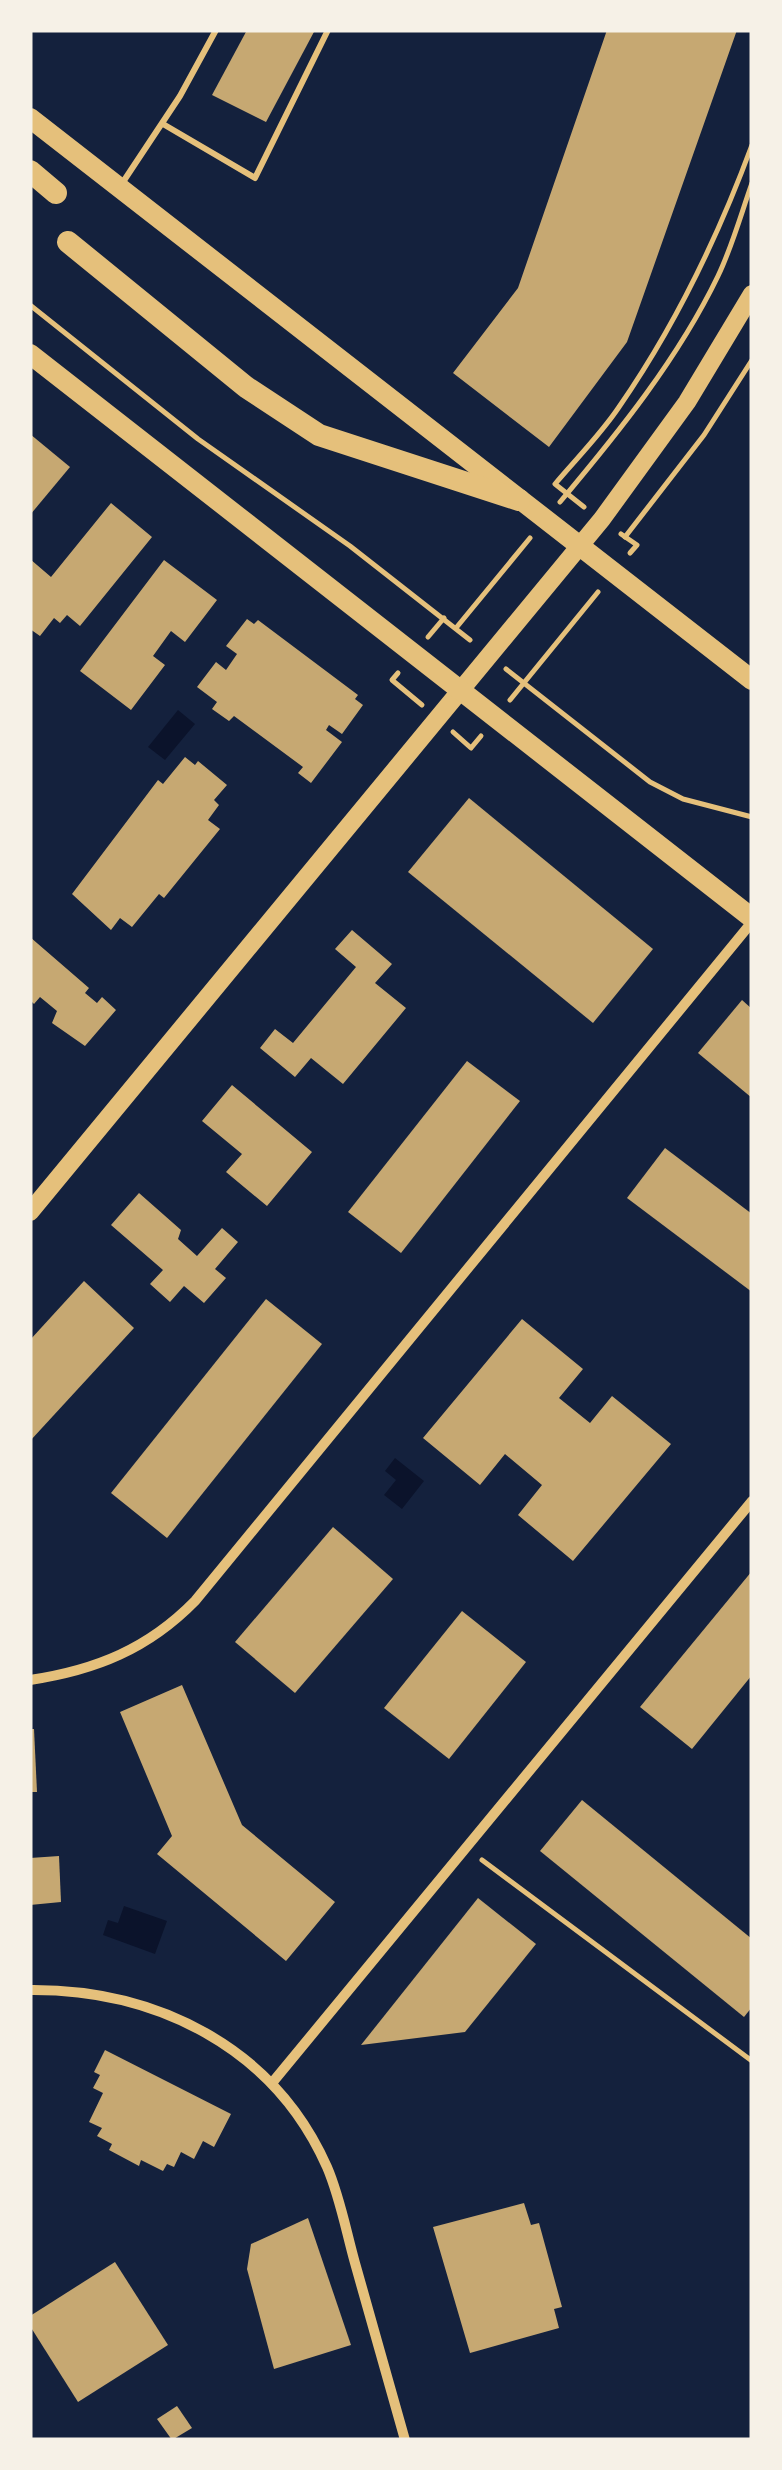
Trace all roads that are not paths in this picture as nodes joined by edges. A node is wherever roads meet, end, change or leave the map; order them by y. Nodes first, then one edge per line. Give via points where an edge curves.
1 (216, 30) edge
2 (328, 30) edge
3 (30, 118) edge
4 (163, 124) junction
5 (30, 171) edge
6 (119, 188) junction
7 (56, 193) dead end
8 (68, 242) dead end
9 (752, 294) edge
10 (30, 354) edge
11 (519, 500) junction
12 (579, 547) junction
13 (752, 680) edge
14 (462, 689) junction
15 (752, 920) edge
16 (30, 1212) edge
17 (752, 1501) edge
18 (30, 1680) edge
19 (30, 1990) edge
20 (272, 2083) junction
21 (405, 2440) edge

1 - 4 lane
2 - 4 lane via 255,178
3 - 6 main road
4 - 6 lane
5 - 7 highway
6 - 11 main road
8 - 11 highway via 246,387 305,426
9 - 12 main road via 687,402
10 - 14 main road
11 - 12 main road
12 - 13 main road
12 - 14 main road
14 - 15 main road
14 - 16 main road
15 - 18 street via 195,1600 158,1634 114,1660
17 - 20 street
19 - 20 street via 110,1994 172,2014 210,2034
20 - 21 street via 326,2166

